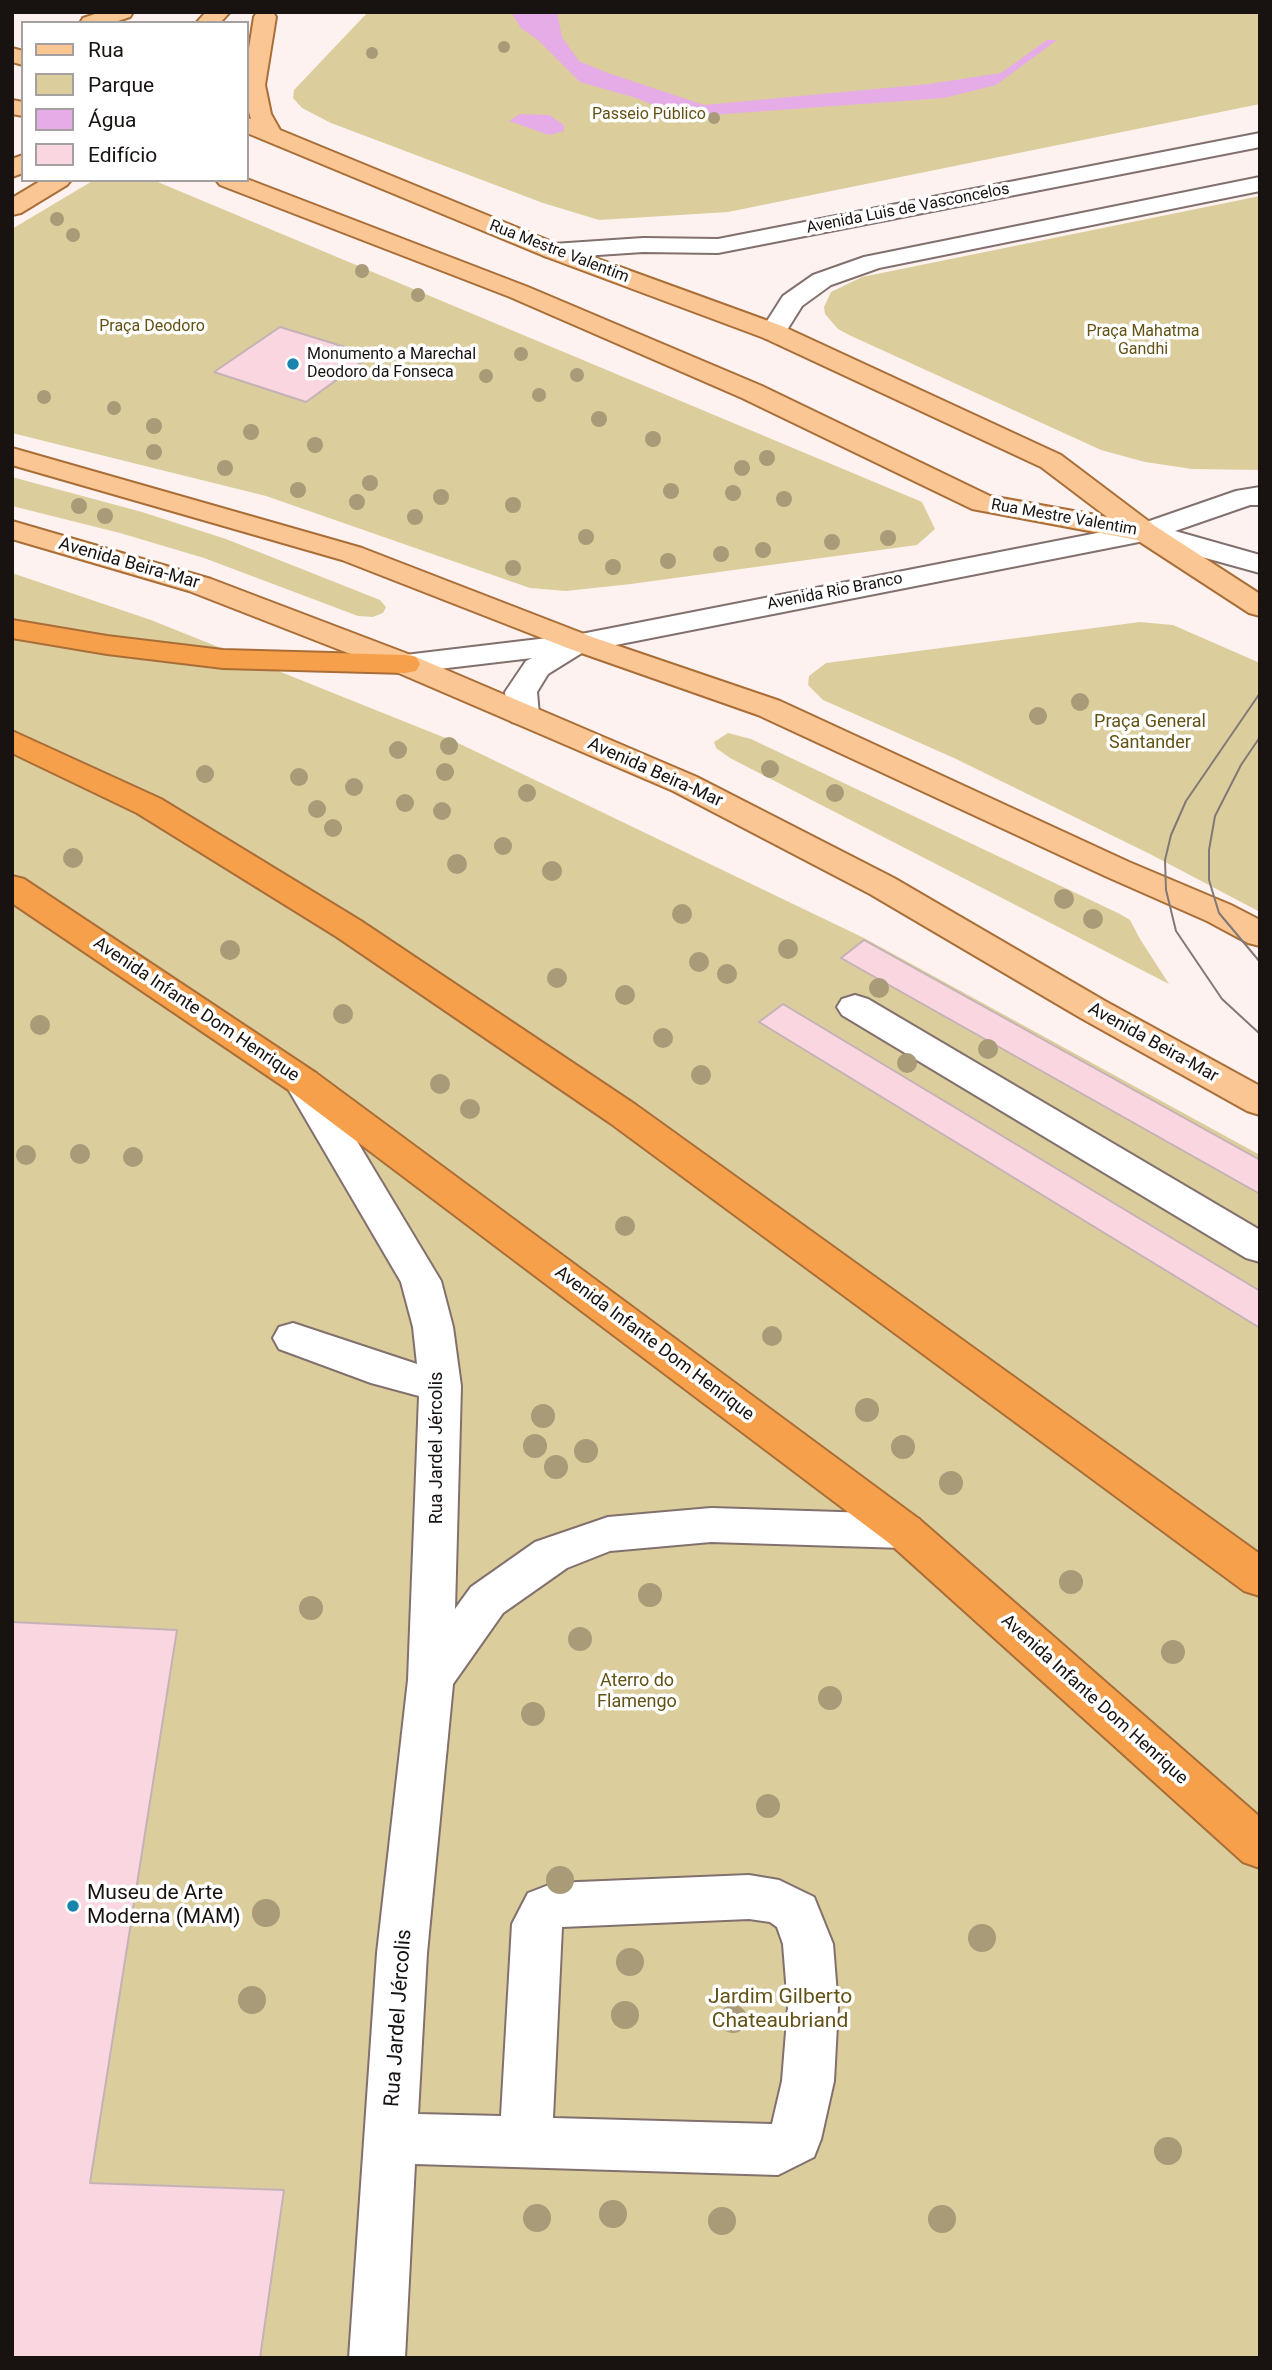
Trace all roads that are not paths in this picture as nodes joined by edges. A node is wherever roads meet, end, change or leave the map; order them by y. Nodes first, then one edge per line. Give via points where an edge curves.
1 (122, 12) edge
2 (267, 15) edge
3 (97, 21) edge
4 (248, 33) edge
5 (248, 125) edge
6 (1260, 127) edge
7 (271, 135) junction
8 (1260, 139) edge
9 (57, 182) edge
10 (233, 182) edge
11 (1260, 184) edge
12 (12, 208) edge
13 (852, 220) junction
14 (553, 251) junction
15 (773, 332) junction
16 (12, 456) edge
17 (1260, 496) edge
18 (12, 530) edge
19 (1145, 532) junction
20 (1260, 564) edge
21 (1260, 607) edge
22 (12, 629) edge
23 (581, 643) junction
24 (405, 664) junction
25 (523, 715) junction
26 (12, 741) edge
27 (12, 887) edge
28 (1260, 935) edge
29 (855, 1007) dead end
30 (303, 1082) junction
31 (1260, 1102) edge
32 (1260, 1248) edge
33 (293, 1338) dead end
34 (440, 1386) junction
35 (904, 1531) junction
36 (1260, 1578) edge
37 (431, 1680) junction
38 (1260, 1847) edge
39 (391, 2138) junction
40 (526, 2142) junction
41 (377, 2358) edge

1 - 3 main road
2 - 4 main road
2 - 7 main road via 254,85 260,114
5 - 7 main road, Rua Mestre Valentim
6 - 13 street via 890,198
7 - 14 main road, Rua Mestre Valentim
8 - 13 street, Avenida Luis de Vasconcelos
9 - 12 main road
10 - 19 main road, Rua Mestre Valentim via 519,292 752,392 982,503
11 - 15 street via 873,262 821,280 792,301
13 - 14 street, Avenida Luis de Vasconcelos via 718,246
14 - 15 main road, Rua Mestre Valentim
15 - 19 main road, Rua Mestre Valentim via 1051,461
16 - 23 main road via 352,554
17 - 19 street, Avenida Rio Branco
18 - 24 main road, Avenida Beira-Mar via 200,585
19 - 20 street
19 - 21 main road
19 - 23 street, Avenida Rio Branco
22 - 24 highway via 223,659
23 - 24 street, Avenida Rio Branco
23 - 25 street via 537,668 521,692
23 - 28 main road via 769,708
24 - 25 main road, Avenida Beira-Mar
25 - 31 main road, Avenida Beira-Mar via 685,784 882,886
26 - 36 highway via 149,806 361,937 623,1114
27 - 30 highway, Avenida Infante Dom Henrique
29 - 32 street
30 - 34 street, Rua Jardel Jércolis via 421,1281 433,1327
30 - 35 highway, Avenida Infante Dom Henrique
33 - 34 street
34 - 37 street, Rua Jardel Jércolis
35 - 37 street, Rua Jardel Jércolis via 711,1525 608,1534 551,1555 487,1600
35 - 38 highway, Avenida Infante Dom Henrique
37 - 39 street, Rua Jardel Jércolis via 402,1953
39 - 40 street
39 - 41 street, Rua Jardel Jércolis
40 - 40 street via 778,2150 795,2139 808,2081 813,2007 808,1944 797,1913 779,1902 749,1897 545,1909 537,1924

